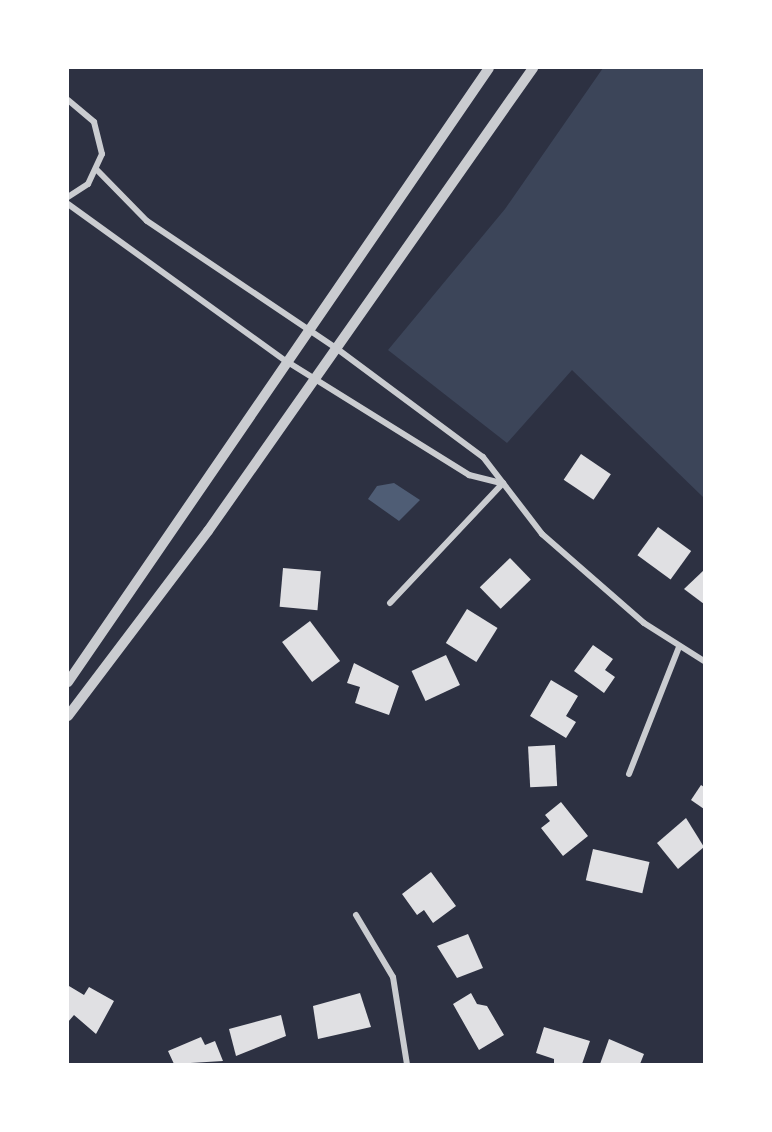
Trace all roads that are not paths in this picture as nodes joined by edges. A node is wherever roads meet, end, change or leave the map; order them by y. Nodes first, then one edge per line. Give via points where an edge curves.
1 (489, 68) edge
2 (533, 68) edge
3 (68, 99) edge
4 (98, 170) junction
5 (68, 197) edge
6 (68, 204) edge
7 (307, 328) junction
8 (336, 348) junction
9 (286, 361) junction
10 (314, 379) junction
11 (503, 483) junction
12 (390, 603) dead end
13 (679, 647) junction
14 (705, 661) edge
15 (68, 682) edge
16 (68, 716) edge
17 (629, 774) dead end
18 (356, 915) dead end
19 (407, 1065) edge

1 - 7 street
2 - 8 street
3 - 4 street via 98,129
4 - 5 street
4 - 7 street via 147,221
6 - 9 street
7 - 8 street
7 - 9 street
8 - 10 street
8 - 11 street via 483,456
9 - 10 street
9 - 15 street
10 - 11 street via 469,475
10 - 16 street
11 - 12 street
11 - 13 street via 542,534
13 - 14 street
13 - 17 street
18 - 19 street via 393,977

